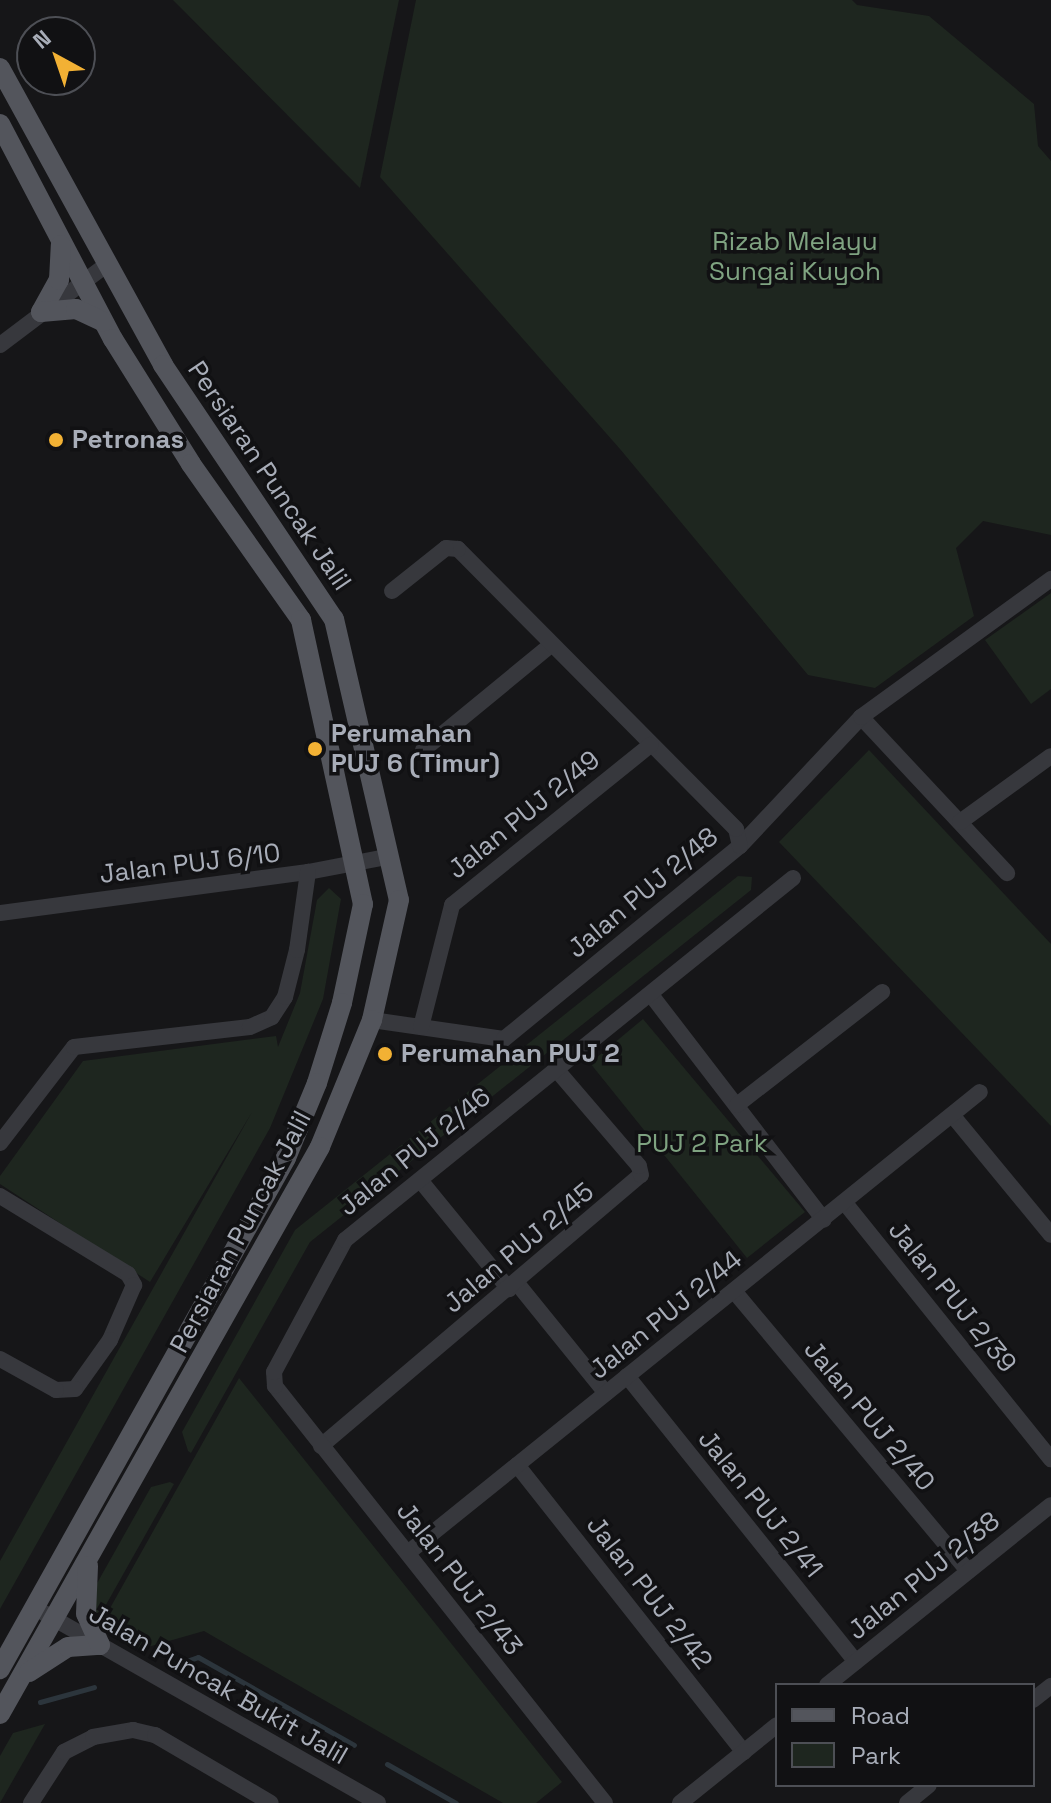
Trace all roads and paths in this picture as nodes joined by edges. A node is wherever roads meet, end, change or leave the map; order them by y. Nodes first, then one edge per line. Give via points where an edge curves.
1 (0, 68) edge
2 (0, 124) edge
3 (61, 243) junction
4 (105, 266) junction
5 (81, 282) junction
6 (41, 312) junction
7 (103, 322) junction
8 (0, 345) edge
9 (1051, 579) edge
10 (392, 591) dead end
11 (551, 645) junction
12 (861, 717) junction
13 (650, 745) junction
14 (423, 750) dead end
15 (1051, 756) edge
16 (960, 822) junction
17 (740, 846) junction
18 (386, 857) junction
19 (353, 864) junction
20 (308, 872) junction
21 (1007, 873) dead end
22 (793, 878) dead end
23 (0, 913) edge
24 (882, 992) dead end
25 (652, 996) junction
26 (372, 1020) junction
27 (421, 1027) junction
28 (555, 1068) junction
29 (980, 1092) dead end
30 (737, 1105) junction
31 (953, 1116) junction
32 (0, 1143) edge
33 (420, 1180) junction
34 (0, 1196) edge
35 (845, 1203) junction
36 (824, 1220) junction
37 (1051, 1235) edge
38 (512, 1285) junction
39 (734, 1291) junction
40 (0, 1359) edge
41 (627, 1376) junction
42 (275, 1386) joint
43 (606, 1393) junction
44 (321, 1446) junction
45 (1051, 1459) edge
46 (517, 1465) junction
47 (1051, 1505) edge
48 (409, 1552) junction
49 (89, 1558) junction
50 (968, 1571) junction
51 (35, 1609) junction
52 (54, 1619) junction
53 (100, 1645) junction
54 (856, 1662) junction
55 (0, 1669) edge
56 (19, 1681) junction
57 (830, 1683) edge
58 (1051, 1686) edge
59 (1035, 1698) edge
60 (0, 1714) edge
61 (775, 1727) edge
62 (744, 1752) junction
63 (927, 1787) edge
64 (31, 1803) edge
65 (271, 1803) edge
66 (378, 1803) edge
67 (605, 1803) edge
68 (680, 1803) edge
69 (907, 1803) edge

1 - 4 main road, Persiaran Puncak Jalil
2 - 3 main road, Persiaran Puncak Jalil
3 - 5 main road, Persiaran Puncak Jalil
3 - 6 main road via 59,280
4 - 5 street
4 - 18 main road, Persiaran Puncak Jalil via 194,415 334,619
5 - 6 street
5 - 7 main road, Persiaran Puncak Jalil
6 - 7 main road via 76,309
6 - 8 street
7 - 19 main road, Persiaran Puncak Jalil via 191,464 301,620
9 - 12 street
10 - 11 street, Jalan PUJ 2/48 via 450,546
11 - 13 street, Jalan PUJ 2/48
11 - 14 street
12 - 16 street
12 - 17 street
13 - 17 street, Jalan PUJ 2/48 via 736,829
13 - 27 street, Jalan PUJ 2/49 via 452,905
15 - 16 street
16 - 21 street
17 - 27 street, Jalan PUJ 2/48 via 506,1038
18 - 19 street, Jalan PUJ 6/10
18 - 26 main road, Persiaran Puncak Jalil via 399,900
19 - 20 street, Jalan PUJ 6/10
19 - 51 main road, Persiaran Puncak Jalil via 363,904 342,1003 286,1158
20 - 23 street, Jalan PUJ 6/10
20 - 32 street via 297,950 285,997 272,1017 250,1027 74,1047
22 - 25 street, Jalan PUJ 2/46
24 - 30 street
25 - 28 street, Jalan PUJ 2/46
25 - 30 street
26 - 27 street, Jalan PUJ 2/48
26 - 49 main road, Persiaran Puncak Jalil via 313,1161
28 - 33 street, Jalan PUJ 2/46
28 - 38 street, Jalan PUJ 2/45 via 639,1166 641,1175
29 - 31 street, Jalan PUJ 2/44
30 - 36 street
31 - 35 street, Jalan PUJ 2/44
31 - 37 street
33 - 38 street
33 - 42 street, Jalan PUJ 2/46 via 339,1246 278,1358
34 - 40 street via 128,1274 132,1297 94,1367 75,1389 56,1390
35 - 36 street, Jalan PUJ 2/44
35 - 45 street, Jalan PUJ 2/39
36 - 39 street, Jalan PUJ 2/44
38 - 43 street
38 - 44 street, Jalan PUJ 2/45
39 - 41 street, Jalan PUJ 2/44
39 - 50 street, Jalan PUJ 2/40
41 - 43 street, Jalan PUJ 2/44
41 - 54 street, Jalan PUJ 2/41
42 - 44 street, Jalan PUJ 2/43
43 - 46 street, Jalan PUJ 2/44
44 - 48 street, Jalan PUJ 2/43
46 - 48 street, Jalan PUJ 2/44
46 - 62 street, Jalan PUJ 2/42
47 - 50 street, Jalan PUJ 2/38
48 - 67 street, Jalan PUJ 2/43
49 - 52 main road, Persiaran Puncak Jalil
49 - 53 main road via 86,1614
50 - 54 street, Jalan PUJ 2/38
51 - 52 street, Jalan Puncak Bukit Jalil
51 - 55 main road, Persiaran Puncak Jalil
52 - 53 street, Jalan Puncak Bukit Jalil
52 - 56 main road, Persiaran Puncak Jalil
53 - 56 main road via 68,1647
53 - 66 street, Jalan Puncak Bukit Jalil
54 - 57 street, Jalan PUJ 2/38
56 - 60 main road, Persiaran Puncak Jalil
58 - 59 street
61 - 62 street
62 - 68 street
63 - 69 street
64 - 65 street via 64,1752 108,1733 155,1735

